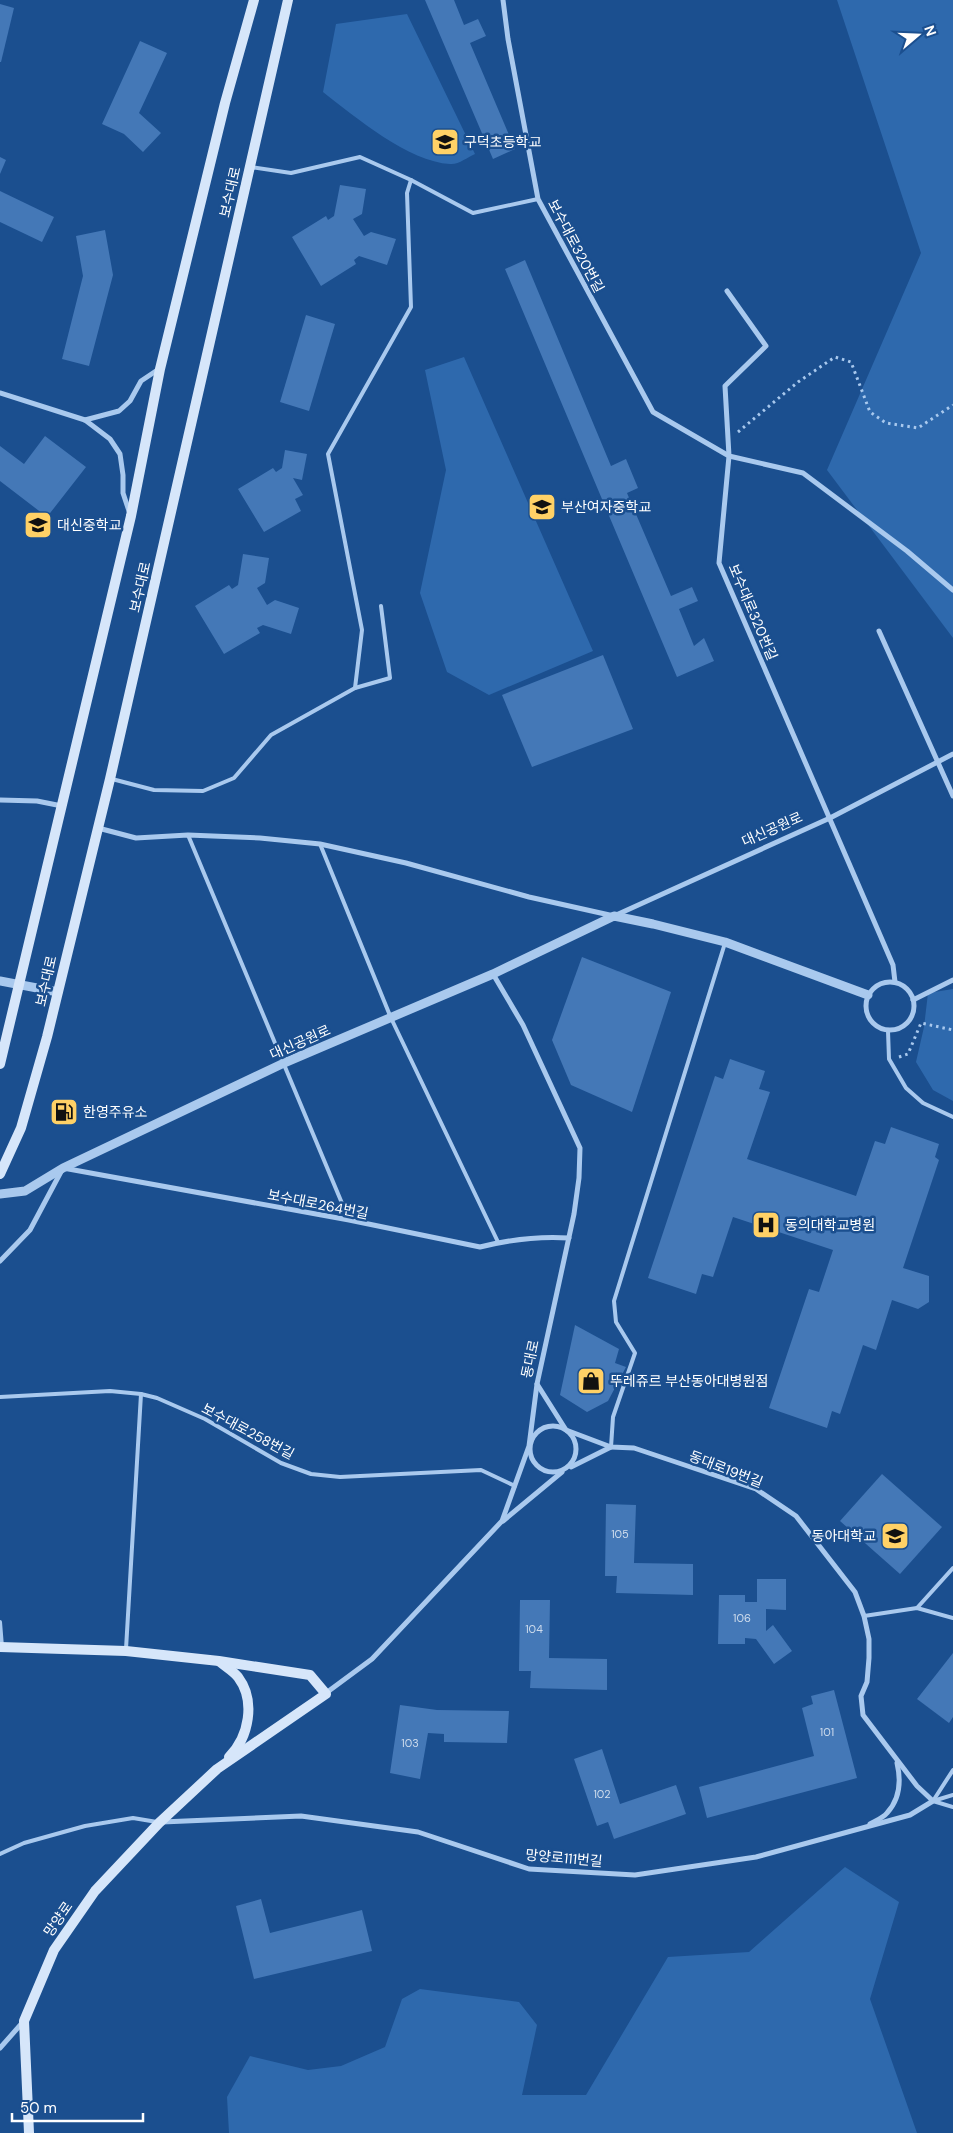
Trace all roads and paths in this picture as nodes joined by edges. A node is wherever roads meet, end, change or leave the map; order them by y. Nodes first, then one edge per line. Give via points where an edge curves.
1 (254, 0) edge
2 (288, 0) edge
3 (502, 0) edge
4 (250, 167) junction
5 (411, 180) junction
6 (538, 199) junction
7 (727, 291) dead end
8 (160, 369) junction
9 (0, 393) edge
10 (953, 405) edge
11 (85, 420) junction
12 (728, 441) junction
13 (729, 456) junction
14 (131, 516) junction
15 (953, 590) edge
16 (381, 606) dead end
17 (879, 631) dead end
18 (355, 688) junction
19 (953, 754) edge
20 (938, 761) junction
21 (110, 779) junction
22 (953, 796) edge
23 (0, 800) edge
24 (62, 806) junction
25 (830, 818) junction
26 (97, 828) junction
27 (188, 835) junction
28 (320, 844) junction
29 (614, 916) junction
30 (725, 942) junction
31 (493, 974) junction
32 (0, 980) edge
33 (953, 980) edge
34 (895, 982) junction
35 (19, 985) junction
36 (58, 992) junction
37 (868, 995) junction
38 (913, 1000) junction
39 (391, 1018) junction
40 (953, 1030) edge
41 (888, 1031) junction
42 (889, 1060) junction
43 (284, 1063) junction
44 (0, 1064) edge
45 (953, 1117) edge
46 (63, 1168) junction
47 (0, 1174) edge
48 (0, 1194) edge
49 (349, 1220) junction
50 (569, 1238) junction
51 (498, 1242) junction
52 (0, 1261) edge
53 (537, 1384) junction
54 (141, 1394) junction
55 (0, 1397) edge
56 (566, 1430) junction
57 (530, 1446) junction
58 (611, 1447) junction
59 (565, 1470) junction
60 (515, 1486) junction
61 (502, 1521) junction
62 (953, 1568) edge
63 (918, 1608) junction
64 (864, 1616) junction
65 (953, 1618) edge
66 (0, 1622) edge
67 (1, 1647) edge
68 (126, 1651) junction
69 (219, 1661) junction
70 (326, 1694) junction
71 (897, 1760) junction
72 (217, 1769) junction
73 (953, 1770) edge
74 (953, 1795) edge
75 (933, 1801) junction
76 (953, 1807) edge
77 (158, 1822) junction
78 (864, 1828) junction
79 (0, 1854) edge
80 (24, 2021) junction
81 (0, 2048) edge
82 (29, 2133) edge

1 - 8 main road, 보수대로 via 225,103
2 - 4 main road, 보수대로
3 - 6 street, 보수대로320번길
4 - 5 lane via 291,173 360,157
4 - 21 main road, 보수대로
5 - 6 lane via 473,213
5 - 18 lane via 407,193 410,307 328,454 362,630
6 - 13 street, 보수대로320번길 via 653,412
7 - 12 street via 766,346 725,386
8 - 11 street via 140,380 130,400 119,410
8 - 14 main road, 보수대로
9 - 11 street
10 - 12 path via 918,428 886,423 870,412 851,362 835,357 762,410
11 - 14 street via 110,439 120,454 123,493
12 - 13 street
13 - 15 street via 802,473 907,551
13 - 25 street, 보수대로320번길 via 719,563
14 - 24 main road, 보수대로
16 - 18 lane via 390,678
17 - 20 street
18 - 21 lane via 272,735 234,778 202,791 154,790
19 - 20 street, 대신공원로
20 - 22 street
20 - 25 street, 대신공원로
21 - 26 main road, 보수대로
23 - 24 street via 37,801
24 - 35 main road, 보수대로
25 - 29 street, 대신공원로
25 - 34 street, 보수대로320번길 via 893,965
26 - 27 street via 136,838
26 - 36 main road, 보수대로
27 - 28 street
27 - 43 lane
28 - 29 street
28 - 39 lane
29 - 30 street
29 - 31 street, 대신공원로
30 - 37 street
30 - 58 lane via 614,1301 616,1322 636,1353 613,1417
31 - 39 street, 대신공원로
31 - 50 street, 동대로 via 523,1025 580,1148 579,1178
32 - 35 street
33 - 38 street
34 - 37 street via 884,982
34 - 38 street via 907,988
35 - 36 street
35 - 44 main road, 보수대로
36 - 47 main road, 보수대로 via 22,1128
37 - 41 street via 865,1006 868,1018 876,1027
38 - 41 street via 912,1015 903,1027
39 - 43 street, 대신공원로
39 - 51 lane
40 - 42 path via 920,1023 908,1054
41 - 42 lane
42 - 45 lane via 906,1088 923,1103
43 - 46 street, 대신공원로
43 - 49 lane
46 - 48 street, 대신공원로 via 25,1191
46 - 49 street, 보수대로264번길
46 - 52 street via 30,1230
49 - 51 street, 보수대로264번길 via 480,1248
50 - 51 street, 보수대로264번길
50 - 53 street, 동대로
53 - 56 street
53 - 57 street, 동대로
54 - 55 lane, 보수대로258번길 via 110,1391
54 - 60 lane, 보수대로258번길 via 205,1419 281,1463 311,1474 340,1477 481,1470
54 - 68 lane
56 - 57 street via 544,1427 534,1435
56 - 58 street
56 - 59 street via 574,1438 576,1450 573,1462
57 - 59 street via 530,1456 540,1469 555,1473
57 - 60 street, 동대로
58 - 59 street
58 - 64 street, 동대로19번길 via 634,1448 756,1489 796,1516 855,1592
59 - 61 street
60 - 61 street, 동대로
61 - 70 street, 동대로 via 372,1659
62 - 63 lane
63 - 64 lane
63 - 65 lane
64 - 71 street, 동대로19번길 via 869,1658 867,1682 861,1696 863,1715
66 - 67 lane
67 - 68 main road
68 - 69 main road
69 - 70 main road via 310,1675
69 - 72 main road, 망양로 via 237,1676 248,1702 248,1715 239,1744
70 - 72 main road, 망양로
71 - 75 street, 동대로19번길
71 - 78 street via 900,1779 896,1798 887,1814
72 - 77 main road, 망양로
73 - 75 lane
74 - 75 lane
75 - 76 lane
75 - 78 street, 망양로111번길 via 910,1815
77 - 78 street, 망양로111번길 via 301,1816 418,1832 529,1869 635,1875 756,1857
77 - 79 lane via 133,1818 85,1826 24,1843
77 - 80 main road, 망양로 via 95,1891 54,1950
80 - 81 street
80 - 82 main road, 망양로

